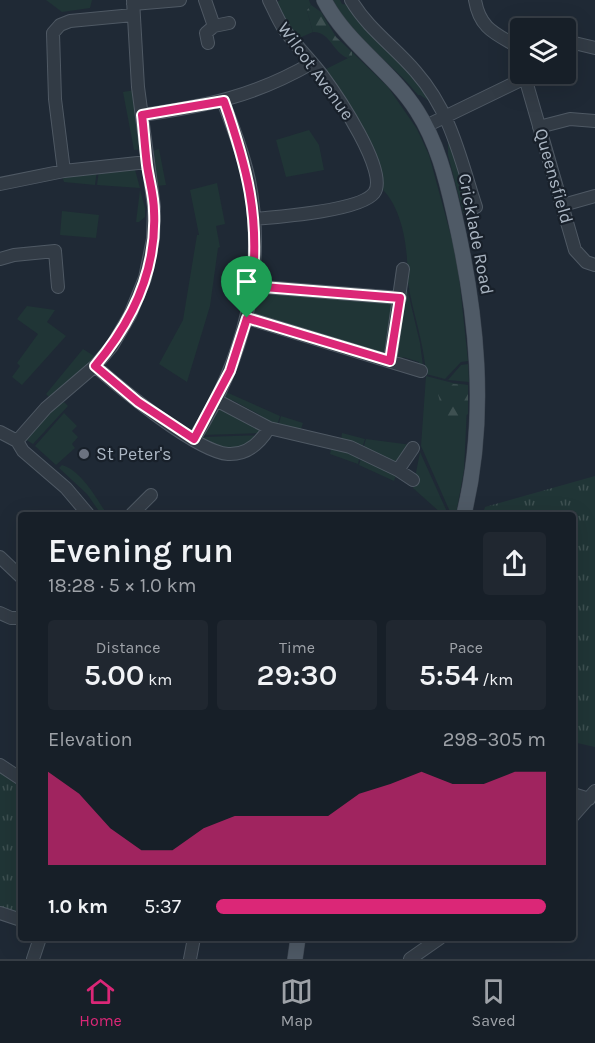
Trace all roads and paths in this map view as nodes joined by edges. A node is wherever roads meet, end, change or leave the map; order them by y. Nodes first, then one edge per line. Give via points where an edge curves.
1 (180, 0) edge
2 (205, 0) edge
3 (269, 0) edge
4 (324, 0) edge
5 (346, 0) edge
6 (475, 0) edge
7 (133, 6) edge
8 (229, 23) dead end
9 (214, 26) junction
10 (510, 42) edge
11 (208, 43) dead end
12 (576, 43) edge
13 (595, 48) edge
14 (312, 63) junction
15 (510, 84) edge
16 (527, 84) edge
17 (224, 101) junction
18 (142, 115) junction
19 (446, 116) junction
20 (595, 121) edge
21 (426, 126) junction
22 (539, 128) junction
23 (147, 162) junction
24 (64, 171) junction
25 (0, 184) edge
26 (595, 196) edge
27 (472, 203) dead end
28 (563, 205) junction
29 (254, 219) junction
30 (0, 259) edge
31 (595, 265) edge
32 (402, 269) dead end
33 (252, 286) junction
34 (58, 287) dead end
35 (400, 298) junction
36 (247, 318) junction
37 (390, 361) junction
38 (95, 366) junction
39 (421, 371) dead end
40 (216, 400) junction
41 (269, 428) junction
42 (0, 432) edge
43 (194, 439) junction
44 (17, 441) junction
45 (413, 448) dead end
46 (398, 470) junction
47 (413, 480) dead end
48 (151, 495) dead end
49 (87, 512) edge
50 (134, 512) edge
51 (464, 512) edge
52 (0, 557) edge
53 (18, 574) edge
54 (0, 613) edge
55 (18, 618) edge
56 (0, 765) edge
57 (18, 776) edge
58 (576, 794) edge
59 (592, 795) edge
60 (576, 813) edge
61 (0, 913) edge
62 (18, 919) edge
63 (39, 941) edge
64 (193, 941) edge
65 (298, 941) edge
66 (436, 941) edge
67 (33, 959) edge
68 (190, 959) edge
69 (295, 959) edge
70 (410, 959) edge

1 - 7 street
2 - 9 street
3 - 14 street, Wilcot Avenue via 284,29
4 - 21 main road, Cricklade Road via 353,41 408,98
5 - 19 street, Cricklade Road via 417,72
6 - 10 street via 486,27
7 - 18 street
7 - 24 street via 70,21 53,33 55,99
8 - 9 street
9 - 11 street via 207,30
12 - 13 street
14 - 17 street via 262,89
14 - 29 street, Wilcot Avenue via 340,100 365,146 378,177 376,189 360,202
15 - 19 street, Queensfield
16 - 22 street, Queensfield
17 - 18 street
17 - 29 street via 245,165
18 - 23 street
19 - 21 street, Queensfield
19 - 27 street, Cricklade Road
20 - 22 street via 570,119
21 - 51 main road, Cricklade Road via 445,176 467,270 478,409
22 - 28 street, Queensfield
23 - 24 street
23 - 38 street via 154,216 145,278 124,326
24 - 25 street
26 - 28 street
28 - 31 street, Queensfield via 575,250
29 - 33 street
30 - 34 street via 55,251
32 - 35 street
33 - 35 street
33 - 36 street
35 - 37 street
36 - 37 street
36 - 40 street
37 - 39 street
38 - 43 street via 138,402
38 - 44 street via 46,408
40 - 41 street
40 - 43 street
41 - 43 street via 259,443 234,454 212,451
41 - 46 street via 341,444
42 - 44 street
44 - 49 street
45 - 46 street
46 - 47 street
48 - 50 street
52 - 53 street
54 - 55 street
56 - 57 street
58 - 59 street
59 - 60 street
61 - 62 street
63 - 67 street
64 - 68 street
65 - 69 main road
66 - 70 street

